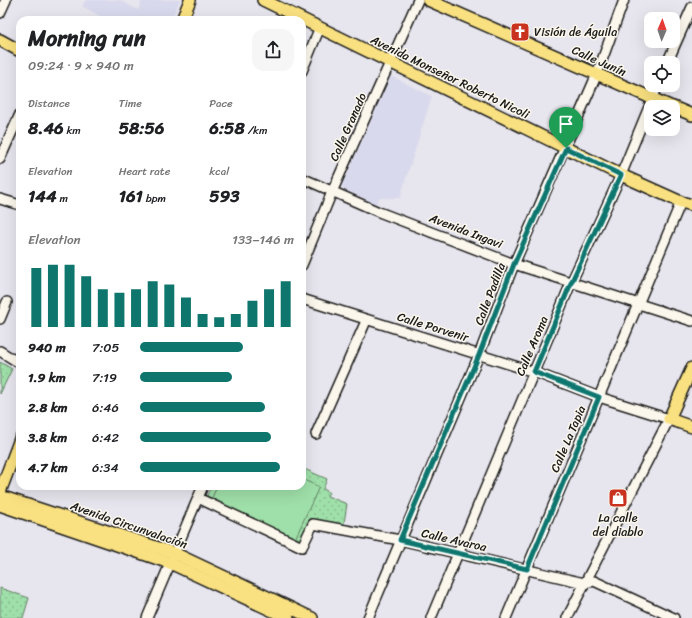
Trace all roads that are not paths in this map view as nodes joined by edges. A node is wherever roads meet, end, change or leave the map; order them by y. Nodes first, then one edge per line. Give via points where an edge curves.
1 (6, 0) edge
2 (190, 0) edge
3 (263, 0) edge
4 (418, 0) edge
5 (428, 0) edge
6 (624, 0) edge
7 (688, 0) edge
8 (692, 2) edge
9 (692, 7) edge
10 (0, 13) edge
11 (184, 16) edge
12 (297, 16) edge
13 (306, 20) edge
14 (320, 27) junction
15 (0, 40) edge
16 (16, 49) edge
17 (670, 56) edge
18 (306, 61) edge
19 (391, 62) junction
20 (597, 74) junction
21 (654, 92) edge
22 (651, 99) junction
23 (680, 110) edge
24 (692, 115) edge
25 (16, 123) edge
26 (566, 148) junction
27 (0, 159) edge
28 (621, 175) junction
29 (306, 180) edge
30 (332, 192) junction
31 (692, 195) edge
32 (0, 198) edge
33 (16, 204) edge
34 (687, 204) edge
35 (306, 255) edge
36 (514, 264) junction
37 (571, 283) junction
38 (306, 300) edge
39 (7, 302) dead end
40 (640, 303) junction
41 (0, 319) edge
42 (366, 321) junction
43 (692, 321) edge
44 (0, 352) edge
45 (479, 355) junction
46 (16, 361) dead end
47 (692, 368) edge
48 (534, 372) junction
49 (599, 397) junction
50 (669, 419) junction
51 (692, 427) edge
52 (316, 434) dead end
53 (16, 450) edge
54 (201, 490) edge
55 (0, 492) edge
56 (0, 496) edge
57 (198, 498) junction
58 (0, 505) edge
59 (400, 540) junction
60 (457, 553) junction
61 (172, 558) junction
62 (527, 569) junction
63 (584, 583) junction
64 (147, 618) edge
65 (288, 618) edge
66 (312, 618) edge
67 (368, 618) edge
68 (431, 618) edge
69 (506, 618) edge
70 (567, 618) edge
71 (674, 618) edge

1 - 10 street
2 - 11 main road
3 - 12 main road, Avenida Monseñor Roberto Nicoli
4 - 19 street, Calle Granado
5 - 20 main road, Calle Junín
6 - 20 street, Calle Padilla
7 - 8 street
9 - 17 street
13 - 14 main road, Avenida Monseñor Roberto Nicoli
14 - 18 street
14 - 19 main road, Avenida Monseñor Roberto Nicoli
15 - 16 main road
19 - 26 main road, Avenida Monseñor Roberto Nicoli
19 - 30 street, Calle Granado
20 - 22 main road, Calle Junín
20 - 26 street, Calle Padilla
21 - 22 street, Calle Aroma
22 - 28 street, Calle Aroma
23 - 24 main road, Calle Junín
25 - 27 street
26 - 28 main road, Avenida Monseñor Roberto Nicoli
26 - 36 street, Calle Padilla
28 - 34 main road, Avenida Monseñor Roberto Nicoli
28 - 37 street, Calle Aroma
29 - 30 street, Avenida Ingavi
30 - 35 street, Calle Granado
30 - 36 street, Avenida Ingavi
31 - 34 main road
32 - 33 street
34 - 40 street, Calle La Tapia
36 - 37 street, Avenida Ingavi
36 - 45 street, Calle Padilla
37 - 40 street, Avenida Ingavi
37 - 48 street, Calle Aroma
38 - 42 street, Calle Porvenir
39 - 41 street
40 - 43 street, Avenida Ingavi
40 - 49 street, Calle La Tapia
42 - 45 street, Calle Porvenir
42 - 52 street
44 - 46 street
45 - 48 street, Calle Porvenir
45 - 59 street, Calle Padilla
47 - 50 main road
48 - 49 street, Calle Porvenir
48 - 60 street, Calle Aroma
49 - 50 street, Calle Porvenir
49 - 62 street, Calle La Tapia
50 - 51 main road, Calle Porvenir
50 - 63 street
53 - 55 main road
54 - 57 street
56 - 61 main road, Avenida Circunvalación
57 - 59 street, Calle Avaroa via 302,547 313,524
57 - 61 street
58 - 61 main road, Avenida Circunvalación
59 - 60 street, Calle Avaroa
59 - 67 street, Calle Padilla
60 - 62 street, Calle Avaroa
60 - 68 street, Calle Aroma
61 - 64 street
61 - 65 main road, Avenida Circunvalación
61 - 66 main road, Avenida Circunvalación
62 - 63 street, Calle Avaroa
62 - 69 street, Calle La Tapia
63 - 70 street
63 - 71 street, Calle Avaroa via 594,581

